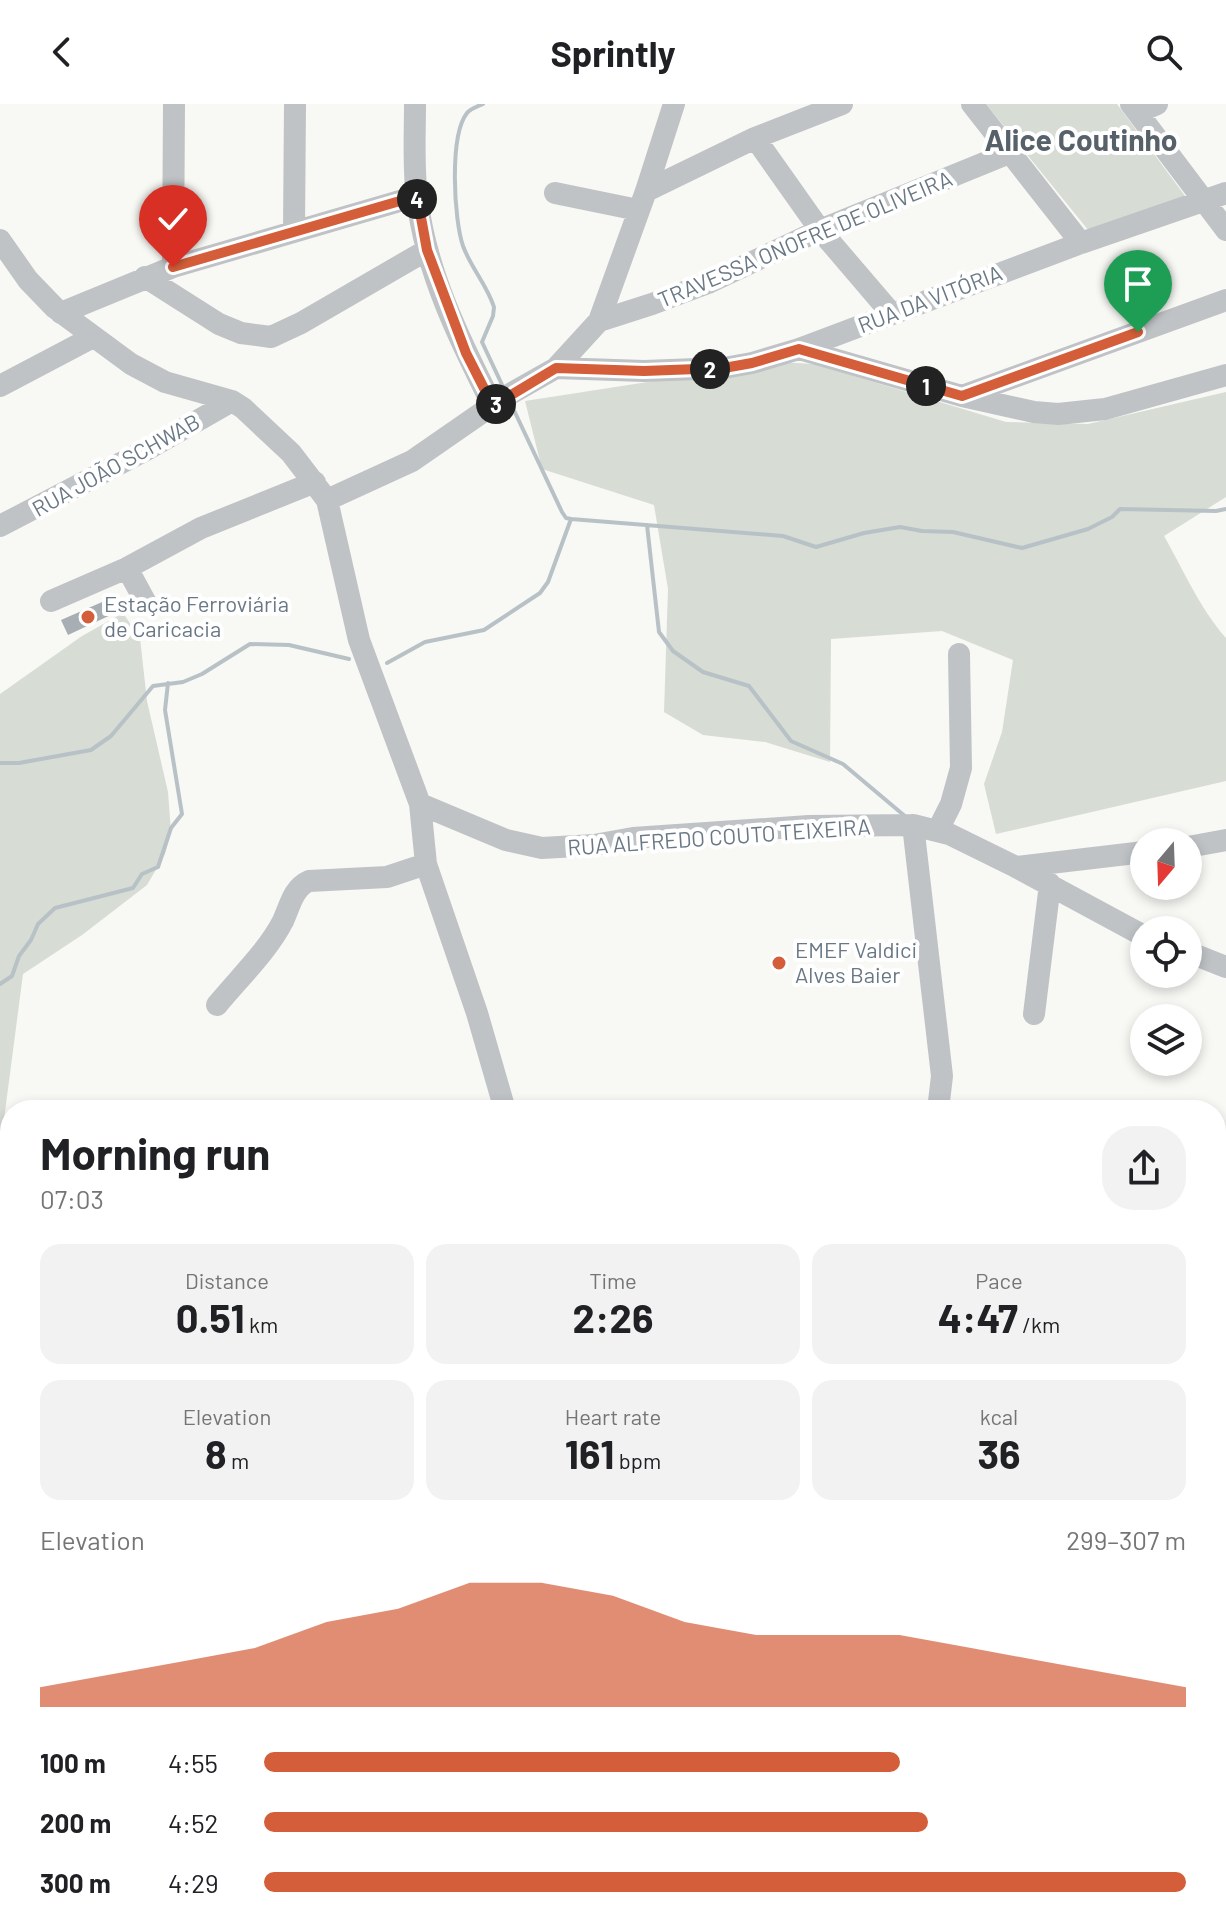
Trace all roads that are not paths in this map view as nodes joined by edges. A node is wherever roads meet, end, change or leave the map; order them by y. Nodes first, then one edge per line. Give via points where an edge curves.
1 (174, 104) edge
2 (295, 104) edge
3 (415, 104) edge
4 (674, 104) edge
5 (842, 104) edge
6 (972, 104) edge
7 (1142, 107) edge
8 (755, 138) junction
9 (1009, 153) junction
10 (555, 193) dead end
11 (417, 196) junction
12 (1216, 198) edge
13 (642, 201) junction
14 (294, 230) junction
15 (820, 230) junction
16 (1226, 230) edge
17 (0, 240) edge
18 (1081, 243) junction
19 (427, 250) junction
20 (173, 267) junction
21 (145, 277) junction
22 (1226, 300) edge
23 (61, 313) junction
24 (891, 313) junction
25 (599, 321) junction
26 (93, 337) junction
27 (799, 349) junction
28 (556, 368) junction
29 (1226, 375) edge
30 (0, 386) edge
31 (962, 396) junction
32 (232, 401) junction
33 (493, 406) junction
34 (321, 491) junction
35 (0, 526) edge
36 (127, 568) junction
37 (51, 601) dead end
38 (146, 603) dead end
39 (959, 654) dead end
40 (420, 804) junction
41 (913, 825) junction
42 (938, 830) junction
43 (1226, 840) edge
44 (1202, 844) edge
45 (1130, 854) edge
46 (426, 864) junction
47 (1016, 867) junction
48 (1050, 884) junction
49 (1130, 928) edge
50 (1202, 958) edge
51 (1226, 967) edge
52 (217, 1005) dead end
53 (1034, 1014) dead end
54 (502, 1100) edge
55 (939, 1100) edge

1 - 20 street
2 - 14 street
3 - 11 street
4 - 13 street
5 - 8 street
6 - 9 street
7 - 12 street
8 - 13 street
8 - 15 street
9 - 15 street, TRAVESSA ONOFRE DE OLIVEIRA
9 - 18 street
10 - 13 street
11 - 14 street
11 - 19 street
12 - 16 street
12 - 18 street, RUA DA VITÓRIA
13 - 25 street
14 - 20 street
15 - 24 street
15 - 25 street, TRAVESSA ONOFRE DE OLIVEIRA via 708,283
17 - 23 street via 28,280
18 - 24 street, RUA DA VITÓRIA
19 - 21 street via 271,337 219,324
19 - 33 street via 466,353
20 - 21 street
21 - 23 street
22 - 31 street
23 - 26 street
24 - 27 street, RUA DA VITÓRIA
25 - 28 street
26 - 30 street
26 - 32 street via 152,377
27 - 28 street, RUA DA VITÓRIA via 724,368
27 - 31 street
28 - 33 street
29 - 31 street via 1105,409 1058,414
32 - 34 street via 274,435
32 - 35 street, RUA JOÃO SCHWAB
33 - 34 street via 412,461
34 - 36 street via 201,528
34 - 40 street via 359,640
36 - 37 street
36 - 38 street
39 - 42 street via 961,768
40 - 41 street, RUA ALFREDO COUTO TEIXEIRA via 506,840 542,848 809,826
40 - 46 street
41 - 42 street, RUA ALFREDO COUTO TEIXEIRA
41 - 55 street via 942,1076
42 - 47 street, RUA ALFREDO COUTO TEIXEIRA
43 - 44 street
45 - 47 street
46 - 52 street via 387,877 303,884 275,934
46 - 54 street
47 - 48 street, RUA ALFREDO COUTO TEIXEIRA
48 - 49 street, RUA ALFREDO COUTO TEIXEIRA
48 - 53 street
50 - 51 street

